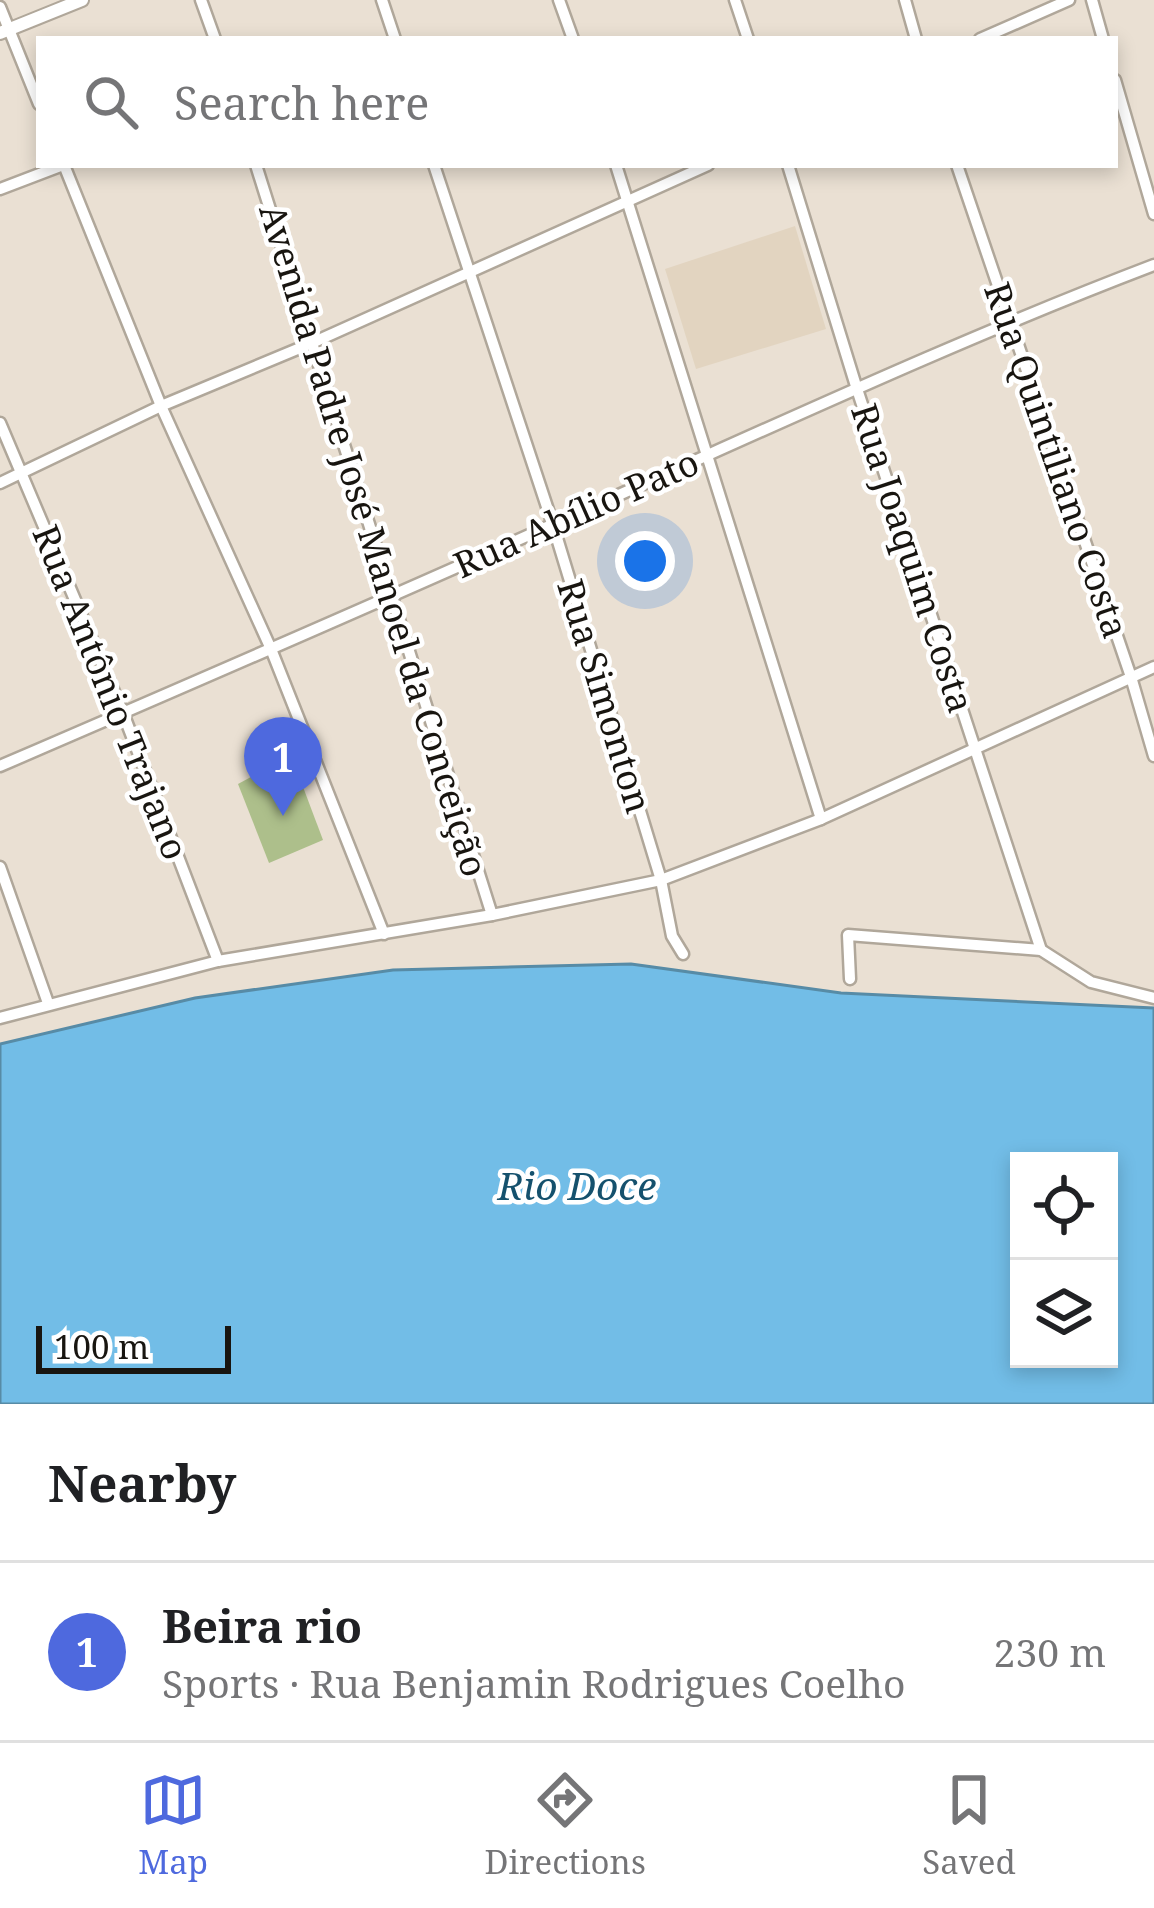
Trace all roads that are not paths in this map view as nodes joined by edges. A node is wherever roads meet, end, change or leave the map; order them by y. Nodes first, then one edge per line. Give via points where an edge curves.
1 (82, 0) edge
2 (201, 0) edge
3 (382, 0) edge
4 (559, 0) edge
5 (735, 0) edge
6 (904, 0) edge
7 (1070, 0) edge
8 (1092, 0) edge
9 (0, 7) edge
10 (4, 32) edge
11 (213, 36) edge
12 (393, 36) edge
13 (572, 36) edge
14 (747, 36) edge
15 (915, 36) edge
16 (987, 36) edge
17 (1102, 36) edge
18 (1118, 90) edge
19 (36, 98) edge
20 (55, 168) edge
21 (64, 168) edge
22 (257, 168) edge
23 (435, 168) edge
24 (617, 168) edge
25 (701, 168) edge
26 (789, 168) edge
27 (958, 168) edge
28 (0, 189) edge
29 (627, 199) junction
30 (1154, 214) edge
31 (1154, 265) edge
32 (468, 271) junction
33 (1009, 321) junction
34 (312, 343) junction
35 (856, 386) junction
36 (160, 406) junction
37 (0, 423) edge
38 (705, 457) junction
39 (21, 473) junction
40 (0, 483) edge
41 (553, 525) junction
42 (393, 592) junction
43 (271, 649) junction
44 (1154, 668) edge
45 (1131, 677) junction
46 (123, 713) junction
47 (975, 749) junction
48 (1154, 756) edge
49 (0, 766) edge
50 (821, 819) junction
51 (0, 867) edge
52 (662, 880) junction
53 (492, 915) junction
54 (385, 934) junction
55 (1041, 950) junction
56 (682, 954) dead end
57 (218, 961) junction
58 (850, 979) dead end
59 (1154, 998) edge
60 (48, 1003) junction
61 (0, 1018) edge

1 - 10 street
2 - 11 street
3 - 12 street
4 - 13 street
5 - 14 street
6 - 15 street
7 - 16 street
8 - 17 street
9 - 10 street
10 - 19 street
18 - 30 street
20 - 28 street
21 - 36 street
22 - 34 street, Avenida Padre José Manoel da Conceição
23 - 32 street, Rua Simonton
24 - 29 street
25 - 29 street
26 - 35 street, Rua Joaquim Costa
27 - 33 street, Rua Quintiliano Costa
29 - 32 street
29 - 38 street
31 - 33 street, Rua Abílio Pato
32 - 34 street
32 - 41 street, Rua Simonton
33 - 35 street, Rua Abílio Pato
33 - 45 street, Rua Quintiliano Costa
34 - 36 street
34 - 42 street, Avenida Padre José Manoel da Conceição
35 - 38 street, Rua Abílio Pato
35 - 47 street, Rua Joaquim Costa
36 - 39 street
36 - 43 street
37 - 39 street, Rua Antônio Trajano
38 - 41 street, Rua Abílio Pato
38 - 50 street
39 - 40 street
39 - 46 street, Rua Antônio Trajano
41 - 42 street, Rua Abílio Pato
41 - 52 street, Rua Simonton
42 - 43 street, Rua Abílio Pato
42 - 53 street, Avenida Padre José Manoel da Conceição
43 - 46 street, Rua Abílio Pato
43 - 54 street
44 - 45 street
45 - 47 street
45 - 48 street, Rua Quintiliano Costa
46 - 49 street, Rua Abílio Pato
46 - 57 street, Rua Antônio Trajano
47 - 50 street
47 - 55 street, Rua Joaquim Costa
50 - 52 street
51 - 60 street
52 - 53 street
52 - 56 street, Rua Simonton
53 - 54 street
54 - 57 street
55 - 58 street via 848,935
55 - 59 street via 1091,982
57 - 60 street
60 - 61 street

